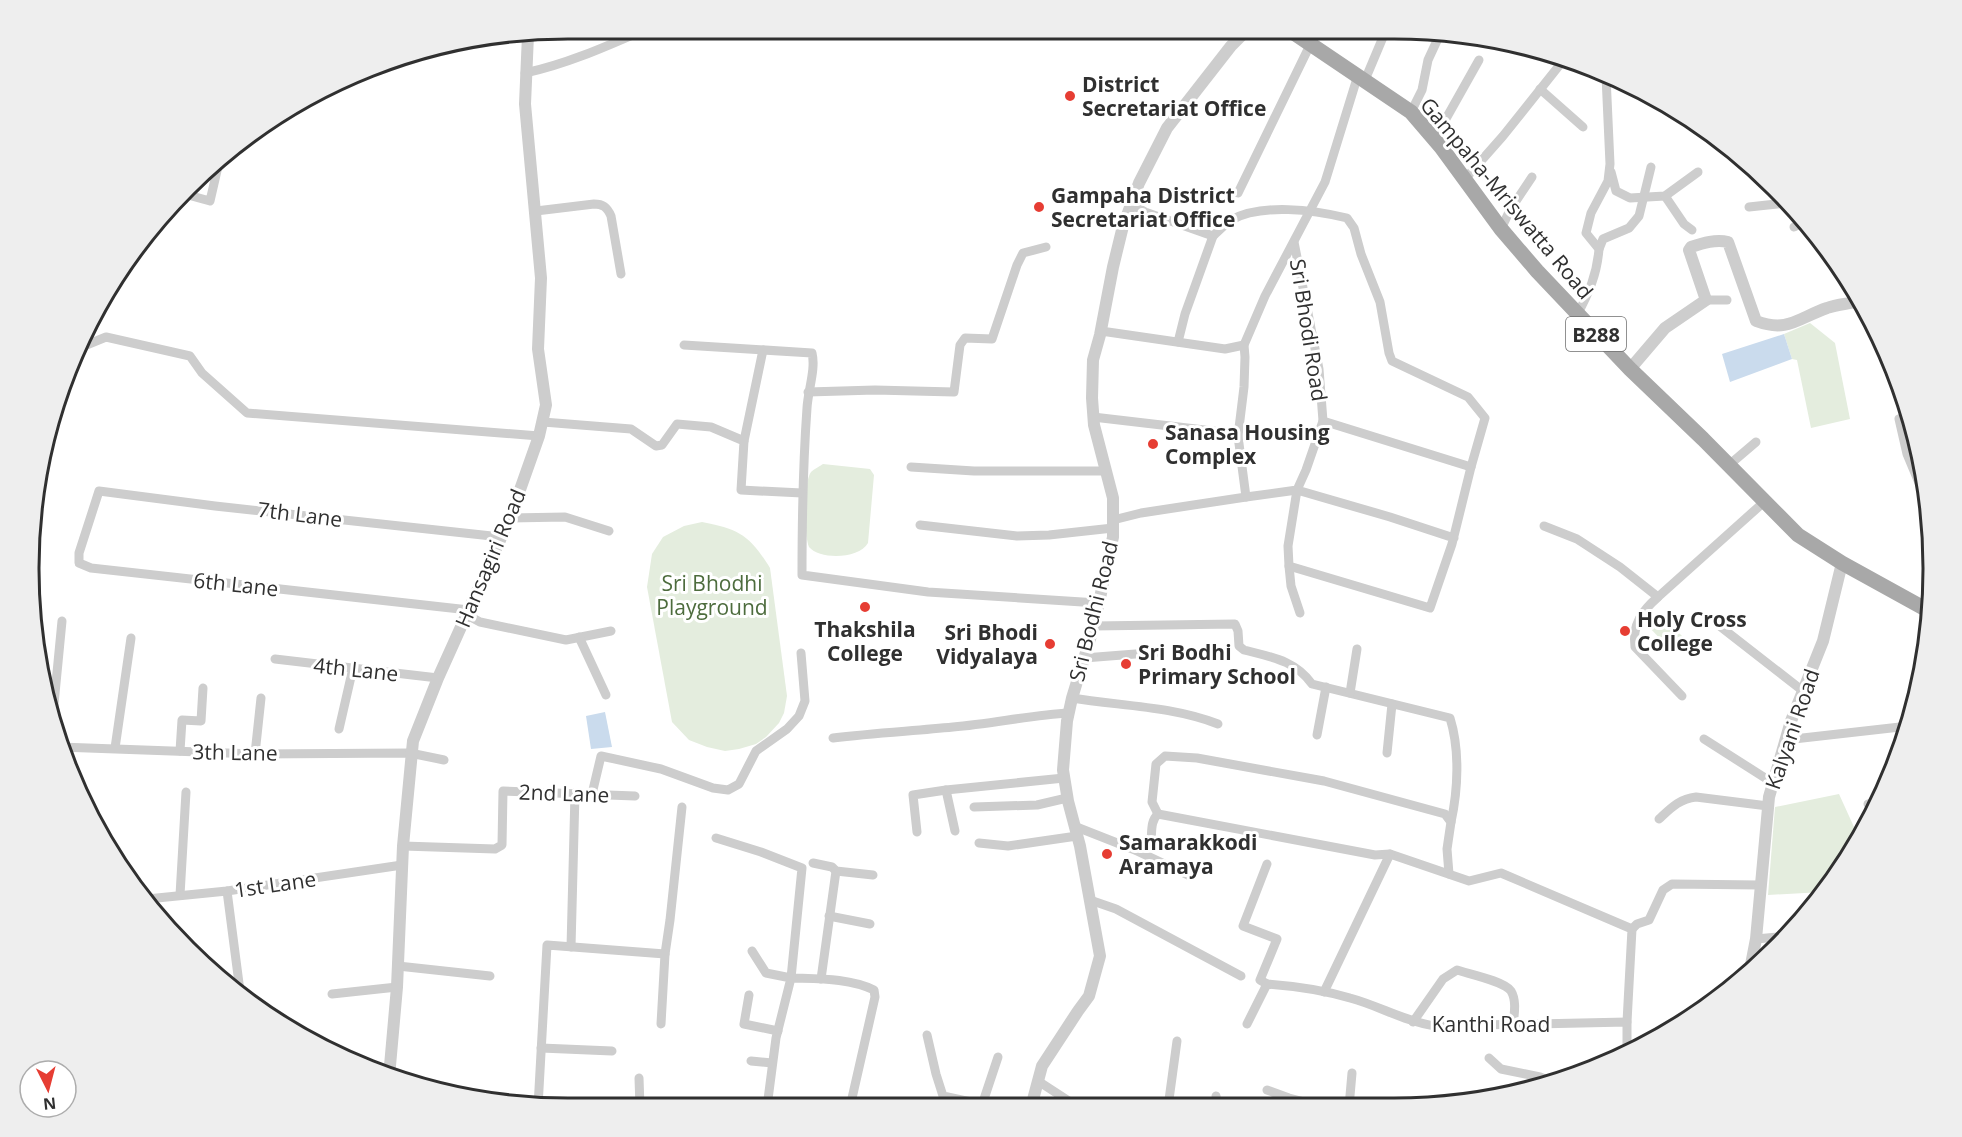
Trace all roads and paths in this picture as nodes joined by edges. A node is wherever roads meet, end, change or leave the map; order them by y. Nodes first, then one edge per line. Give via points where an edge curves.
1 (624, 39) edge
2 (1238, 39) edge
3 (1302, 39) edge
4 (1381, 39) edge
5 (528, 41) edge
6 (1437, 41) edge
7 (1310, 45) junction
8 (1479, 60) dead end
9 (1559, 66) edge
10 (525, 73) junction
11 (1361, 78) junction
12 (1606, 84) edge
13 (1540, 89) junction
14 (1411, 112) junction
15 (1583, 127) dead end
16 (1434, 140) junction
17 (1610, 167) junction
18 (1651, 167) dead end
19 (217, 172) edge
20 (1698, 172) dead end
21 (1532, 177) dead end
22 (1465, 179) junction
23 (1238, 193) dead end
24 (192, 196) edge
25 (1665, 196) junction
26 (1644, 197) junction
27 (1776, 203) edge
28 (1131, 204) junction
29 (1749, 207) dead end
30 (536, 211) junction
31 (1311, 211) junction
32 (1797, 225) edge
33 (1794, 226) dead end
34 (1501, 229) junction
35 (1692, 230) dead end
36 (1214, 236) junction
37 (1294, 242) junction
38 (1046, 247) dead end
39 (1599, 249) junction
40 (621, 274) dead end
41 (1707, 300) junction
42 (1727, 300) dead end
43 (1851, 303) edge
44 (1577, 315) junction
45 (1101, 331) junction
46 (1178, 342) junction
47 (89, 344) edge
48 (684, 345) dead end
49 (1244, 345) junction
50 (762, 350) junction
51 (1630, 369) junction
52 (808, 392) junction
53 (1093, 417) junction
54 (1323, 421) junction
55 (543, 422) junction
56 (1905, 432) edge
57 (1238, 435) junction
58 (539, 436) junction
59 (744, 441) junction
60 (1756, 442) dead end
61 (1729, 465) junction
62 (911, 467) dead end
63 (1472, 467) junction
64 (1913, 468) edge
65 (1106, 471) junction
66 (1297, 490) junction
67 (99, 491) joint
68 (802, 493) junction
69 (1246, 497) junction
70 (1764, 502) junction
71 (510, 518) junction
72 (1113, 524) junction
73 (920, 525) dead end
74 (1544, 526) dead end
75 (609, 531) dead end
76 (501, 537) junction
77 (1454, 538) junction
78 (1842, 563) junction
79 (1289, 566) junction
80 (1658, 597) junction
81 (1098, 603) junction
82 (1922, 607) edge
83 (468, 613) junction
84 (1300, 613) dead end
85 (62, 621) dead end
86 (1717, 624) dead end
87 (1094, 626) junction
88 (610, 631) dead end
89 (579, 637) junction
90 (131, 638) dead end
91 (1357, 649) dead end
92 (1161, 652) dead end
93 (801, 654) dead end
94 (1084, 658) junction
95 (275, 659) dead end
96 (353, 668) junction
97 (438, 678) junction
98 (1326, 687) junction
99 (203, 688) dead end
100 (1803, 691) junction
101 (1350, 693) junction
102 (606, 695) dead end
103 (55, 696) edge
104 (1682, 696) dead end
105 (261, 698) dead end
106 (1072, 698) junction
107 (1392, 704) junction
108 (1069, 713) junction
109 (1218, 724) dead end
110 (1899, 727) edge
111 (339, 729) dead end
112 (1317, 735) dead end
113 (833, 738) dead end
114 (1704, 739) dead end
115 (1785, 740) junction
116 (70, 747) edge
117 (115, 748) junction
118 (180, 751) junction
119 (410, 753) junction
120 (1386, 753) dead end
121 (255, 754) junction
122 (444, 760) dead end
123 (1064, 778) junction
124 (1773, 783) junction
125 (946, 790) junction
126 (186, 792) dead end
127 (575, 793) junction
128 (592, 794) junction
129 (635, 796) dead end
130 (1067, 798) junction
131 (1768, 806) junction
132 (682, 807) dead end
133 (974, 807) dead end
134 (1158, 814) junction
135 (1659, 819) dead end
136 (1451, 822) junction
137 (954, 831) dead end
138 (1075, 831) junction
139 (917, 832) dead end
140 (716, 838) dead end
141 (979, 843) dead end
142 (403, 846) junction
143 (1135, 850) junction
144 (1390, 854) junction
145 (813, 863) dead end
146 (1267, 864) dead end
147 (402, 865) junction
148 (836, 871) junction
149 (1449, 874) junction
150 (873, 875) dead end
151 (1190, 876) dead end
152 (1760, 885) junction
153 (227, 891) junction
154 (180, 895) junction
155 (154, 898) edge
156 (1090, 900) junction
157 (829, 916) junction
158 (870, 924) dead end
159 (1632, 929) junction
160 (1773, 937) edge
161 (1756, 939) junction
162 (571, 947) junction
163 (752, 951) dead end
164 (665, 954) junction
165 (1752, 958) edge
166 (398, 966) junction
167 (490, 976) dead end
168 (1241, 976) dead end
169 (791, 978) junction
170 (821, 979) junction
171 (239, 983) edge
172 (1267, 984) junction
173 (397, 987) junction
174 (1324, 992) junction
175 (332, 994) dead end
176 (749, 995) dead end
177 (1413, 1022) junction
178 (1627, 1022) junction
179 (661, 1024) dead end
180 (1247, 1024) dead end
181 (1513, 1026) junction
182 (778, 1031) junction
183 (927, 1035) dead end
184 (1178, 1041) dead end
185 (1627, 1043) edge
186 (541, 1048) junction
187 (612, 1052) dead end
188 (998, 1058) dead end
189 (1489, 1058) dead end
190 (751, 1060) dead end
191 (772, 1063) junction
192 (390, 1067) edge
193 (1352, 1073) dead end
194 (1540, 1077) edge
195 (639, 1078) dead end
196 (1038, 1081) junction
197 (1267, 1090) dead end
198 (539, 1097) edge
199 (640, 1098) edge
200 (768, 1098) edge
201 (852, 1098) edge
202 (955, 1098) edge
203 (984, 1098) edge
204 (1033, 1098) edge
205 (1063, 1098) edge
206 (1169, 1098) edge
207 (1289, 1098) edge
208 (1350, 1098) edge

1 - 10 street
2 - 28 street, Sri Bodhi Road via 1167,128
3 - 7 main road, Gampaha-Mriswatta Road / B288
4 - 11 street
5 - 10 street, Hansagiri Road
6 - 14 street
7 - 11 main road, Gampaha-Mriswatta Road / B288
7 - 23 street
8 - 16 street
9 - 13 street
10 - 30 street, Hansagiri Road
11 - 14 main road, Gampaha-Mriswatta Road / B288
11 - 31 street
12 - 17 street
13 - 15 street
13 - 22 street
14 - 16 main road, Gampaha-Mriswatta Road / B288
16 - 22 main road, Gampaha-Mriswatta Road / B288
17 - 26 street via 1616,191 1630,198
17 - 39 street via 1586,233
18 - 26 street
19 - 24 street via 210,201
20 - 25 street
21 - 34 street
22 - 34 main road, Gampaha-Mriswatta Road / B288
25 - 26 street
25 - 35 street via 1684,225
26 - 39 street via 1639,216 1629,228 1603,239
27 - 29 street
28 - 36 street
28 - 45 street, Sri Bodhi Road via 1113,267
30 - 40 street via 594,204 607,208
30 - 55 street, Hansagiri Road via 541,278 538,349 546,395
31 - 36 street via 1281,209 1247,214 1230,220
31 - 37 street
31 - 63 street via 1347,218 1353,228 1380,302 1392,361 1468,397 1485,418
32 - 33 street
34 - 44 main road, Gampaha-Mriswatta Road / B288
36 - 46 street
37 - 49 street
37 - 54 street, Sri Bhodi Road via 1319,369
38 - 52 street via 1023,253 992,339 965,338 960,345 954,392
39 - 44 street via 1595,278
41 - 42 street
41 - 43 street via 1689,250 1716,241 1728,242 1755,321 1781,327 1828,307
41 - 51 street via 1665,328
44 - 51 main road, Gampaha-Mriswatta Road / B288
45 - 46 street
45 - 53 street, Sri Bodhi Road via 1093,360
46 - 49 street via 1225,349
47 - 58 street via 106,337 190,356 202,373 247,413
48 - 50 street
49 - 57 street
50 - 52 street via 812,353
50 - 59 street
51 - 61 main road, Gampaha-Mriswatta Road / B288
52 - 68 street
53 - 57 street
53 - 65 street, Sri Bodhi Road
54 - 63 street, Sri Bhodi Road
54 - 66 street
55 - 58 street, Hansagiri Road
55 - 59 street via 631,429 656,446 662,445 677,424 711,427
56 - 64 street
57 - 69 street
58 - 71 street, Hansagiri Road
59 - 68 street via 741,490
60 - 61 street
61 - 70 main road, Gampaha-Mriswatta Road / B288
62 - 65 street
63 - 77 street
65 - 72 street, Sri Bodhi Road via 1113,498
66 - 69 street
66 - 77 street
66 - 79 street via 1288,546
67 - 76 street, 7th Lane
67 - 83 street, 6th Lane via 79,553 79,563 91,568
68 - 81 street via 802,575 928,592
69 - 72 street via 1141,513
70 - 78 main road, Gampaha-Mriswatta Road / B288 via 1798,536
70 - 80 street
71 - 75 street via 565,517
71 - 76 street, Hansagiri Road
72 - 73 street via 1017,536
72 - 81 street, Sri Bodhi Road
74 - 80 street via 1577,539
76 - 83 street, Hansagiri Road
77 - 79 street via 1430,608
78 - 82 main road, Gampaha-Mriswatta Road / B288
78 - 100 street, Kalyani Road via 1823,641
79 - 84 street
80 - 104 street via 1637,621 1635,647
81 - 87 street, Sri Bodhi Road
83 - 89 street via 480,622 516,631 566,640
83 - 97 street, Hansagiri Road
85 - 103 street
86 - 100 street
87 - 94 street, Sri Bodhi Road
87 - 98 street via 1235,624 1239,646 1244,650 1283,660 1304,672 1312,684
88 - 89 street
89 - 102 street
90 - 117 street
91 - 101 street
92 - 94 street
93 - 128 street via 805,701 799,716 756,751 739,784 728,790 713,788 661,769 601,756
94 - 106 street, Sri Bodhi Road
95 - 96 street, 4th Lane
96 - 97 street, 4th Lane
96 - 111 street
97 - 119 street, Hansagiri Road
98 - 101 street
98 - 112 street
99 - 118 street via 201,721 182,720
100 - 115 street, Kalyani Road
101 - 107 street
105 - 121 street
106 - 108 street, Sri Bodhi Road
106 - 109 street via 1172,710
107 - 120 street
107 - 136 street via 1450,718 1456,775
108 - 113 street
108 - 123 street, Sri Bodhi Road
110 - 115 street
114 - 124 street
115 - 124 street, Kalyani Road
116 - 117 street, 3th Lane
117 - 118 street, 3th Lane
118 - 121 street, 3th Lane
119 - 121 street, 3th Lane
119 - 122 street, 3th Lane
119 - 142 street, Hansagiri Road
123 - 125 street
123 - 130 street, Sri Bodhi Road
124 - 131 street, Kalyani Road
125 - 137 street
125 - 139 street via 913,795
126 - 154 street
127 - 128 street, 2nd Lane
127 - 142 street, 2nd Lane via 503,791 502,845 495,849
127 - 162 street
128 - 129 street, 2nd Lane
130 - 133 street via 1037,805
130 - 138 street, Sri Bodhi Road
131 - 135 street via 1685,798
131 - 152 street, Kalyani Road
132 - 164 street
134 - 136 street via 1152,802 1156,764 1165,756 1324,781 1445,814
134 - 143 street via 1149,849
134 - 144 street via 1375,855
136 - 149 street
138 - 141 street via 1008,846
138 - 143 street
138 - 156 street, Sri Bodhi Road
140 - 169 street via 802,868
142 - 147 street, Hansagiri Road
143 - 151 street
144 - 149 street
144 - 174 street
145 - 148 street
146 - 172 street via 1243,926 1277,939 1260,980
147 - 153 street, 1st Lane
147 - 166 street, Hansagiri Road
148 - 150 street
148 - 157 street
149 - 159 street via 1469,881 1501,873
152 - 159 street via 1672,884 1664,890 1649,920
152 - 161 street, Kalyani Road
153 - 154 street, 1st Lane
153 - 171 street
154 - 155 street, 1st Lane
156 - 168 street via 1116,909
156 - 196 street, Sri Bodhi Road via 1100,956 1089,996 1042,1066
157 - 158 street
157 - 170 street
159 - 178 street
160 - 161 street
161 - 165 street, Kalyani Road
162 - 164 street
162 - 186 street via 548,945
163 - 169 street via 766,974
164 - 179 street
166 - 167 street
166 - 173 street, Hansagiri Road
169 - 170 street
169 - 182 street
170 - 201 street via 874,990
172 - 174 street, Kanthi Road
172 - 180 street
173 - 175 street
173 - 192 street, Hansagiri Road
174 - 177 street, Kanthi Road via 1352,998
176 - 182 street via 744,1024
177 - 181 street, Kanthi Road via 1435,1026
177 - 181 street via 1443,979 1456,970 1505,985 1514,1002
178 - 181 street, Kanthi Road
178 - 185 street
182 - 191 street
183 - 202 street via 943,1095
184 - 206 street
186 - 187 street
186 - 198 street
188 - 203 street
189 - 194 street via 1501,1070
190 - 191 street
191 - 200 street
193 - 208 street
195 - 199 street
196 - 204 street, Sri Bodhi Road
196 - 205 street
197 - 207 street

